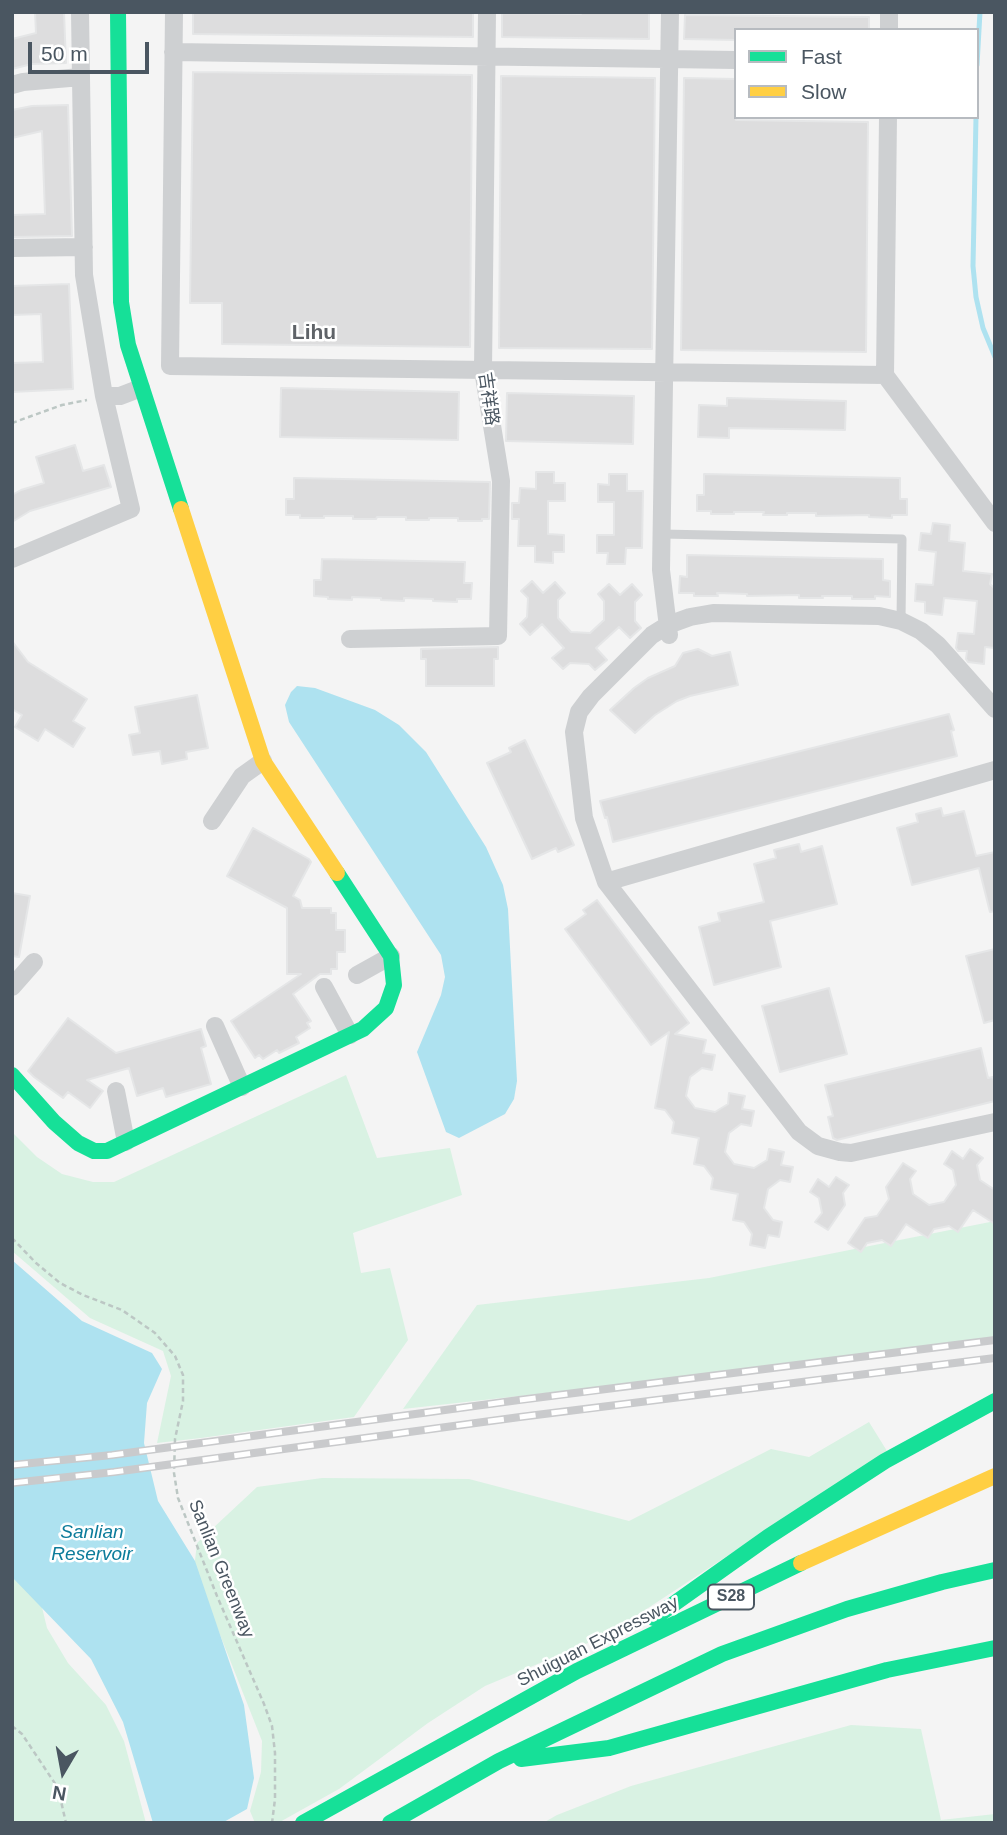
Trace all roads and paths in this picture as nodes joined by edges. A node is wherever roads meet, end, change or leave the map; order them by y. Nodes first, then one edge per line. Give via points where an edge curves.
1 (80, 12) edge
2 (118, 12) edge
3 (174, 12) edge
4 (487, 12) edge
5 (670, 12) edge
6 (173, 52) junction
7 (487, 57) junction
8 (670, 59) junction
9 (734, 60) edge
10 (81, 77) junction
11 (12, 85) edge
12 (888, 119) edge
13 (84, 247) junction
14 (12, 248) edge
15 (483, 370) junction
16 (664, 372) junction
17 (885, 376) junction
18 (141, 388) junction
19 (104, 396) junction
20 (12, 423) edge
21 (995, 523) edge
22 (662, 534) junction
23 (12, 559) edge
24 (901, 621) junction
25 (668, 630) junction
26 (350, 639) dead end
27 (995, 709) edge
28 (263, 761) junction
29 (995, 770) edge
30 (212, 821) dead end
31 (606, 882) junction
32 (391, 956) junction
33 (34, 962) dead end
34 (357, 975) dead end
35 (12, 987) edge
36 (324, 987) dead end
37 (215, 1026) dead end
38 (350, 1035) junction
39 (12, 1075) edge
40 (242, 1087) junction
41 (116, 1091) dead end
42 (995, 1122) edge
43 (126, 1142) junction
44 (12, 1238) edge
45 (995, 1401) edge
46 (995, 1476) edge
47 (995, 1570) edge
48 (995, 1648) edge
49 (577, 1671) junction
50 (12, 1726) edge
51 (499, 1761) junction
52 (66, 1823) edge
53 (272, 1823) edge
54 (303, 1823) edge
55 (390, 1823) edge

1 - 10 street
2 - 18 main road via 121,302
3 - 6 street
4 - 7 street, 吉祥路
5 - 8 street
6 - 7 street
6 - 15 street via 170,366
7 - 8 street
7 - 15 street, 吉祥路
8 - 9 street
8 - 16 street
10 - 11 street
10 - 13 street
12 - 17 street
13 - 14 street
13 - 19 street via 84,275
15 - 16 street
15 - 26 street, 吉祥路 via 501,481 498,636
16 - 17 street
16 - 22 street
17 - 21 street
18 - 19 street
18 - 28 main road
19 - 20 path
19 - 23 street via 131,509
22 - 24 lane via 902,539
22 - 25 street
24 - 25 street via 879,616 713,613 690,617
24 - 27 street via 930,638
25 - 31 street via 652,635 591,696 579,712 574,732 584,818
28 - 30 street via 242,776
28 - 32 main road
29 - 31 street
31 - 42 street via 791,1123 818,1146 862,1152
32 - 34 street
32 - 38 main road via 394,985 386,1008
33 - 35 street
36 - 38 street
37 - 40 street
38 - 40 main road
39 - 43 main road via 78,1143 107,1151
40 - 43 main road
41 - 43 street
44 - 53 path, Sanlian Greenway via 60,1283 122,1310 155,1333 175,1356 183,1375 175,1439 178,1498 272,1726
45 - 49 main road via 873,1469
46 - 49 main road, Shuiguan Expressway / S28
47 - 51 main road via 847,1609 722,1654
48 - 51 main road via 887,1670 609,1748
49 - 54 main road, Shuiguan Expressway / S28
50 - 52 path via 58,1788
51 - 55 main road

